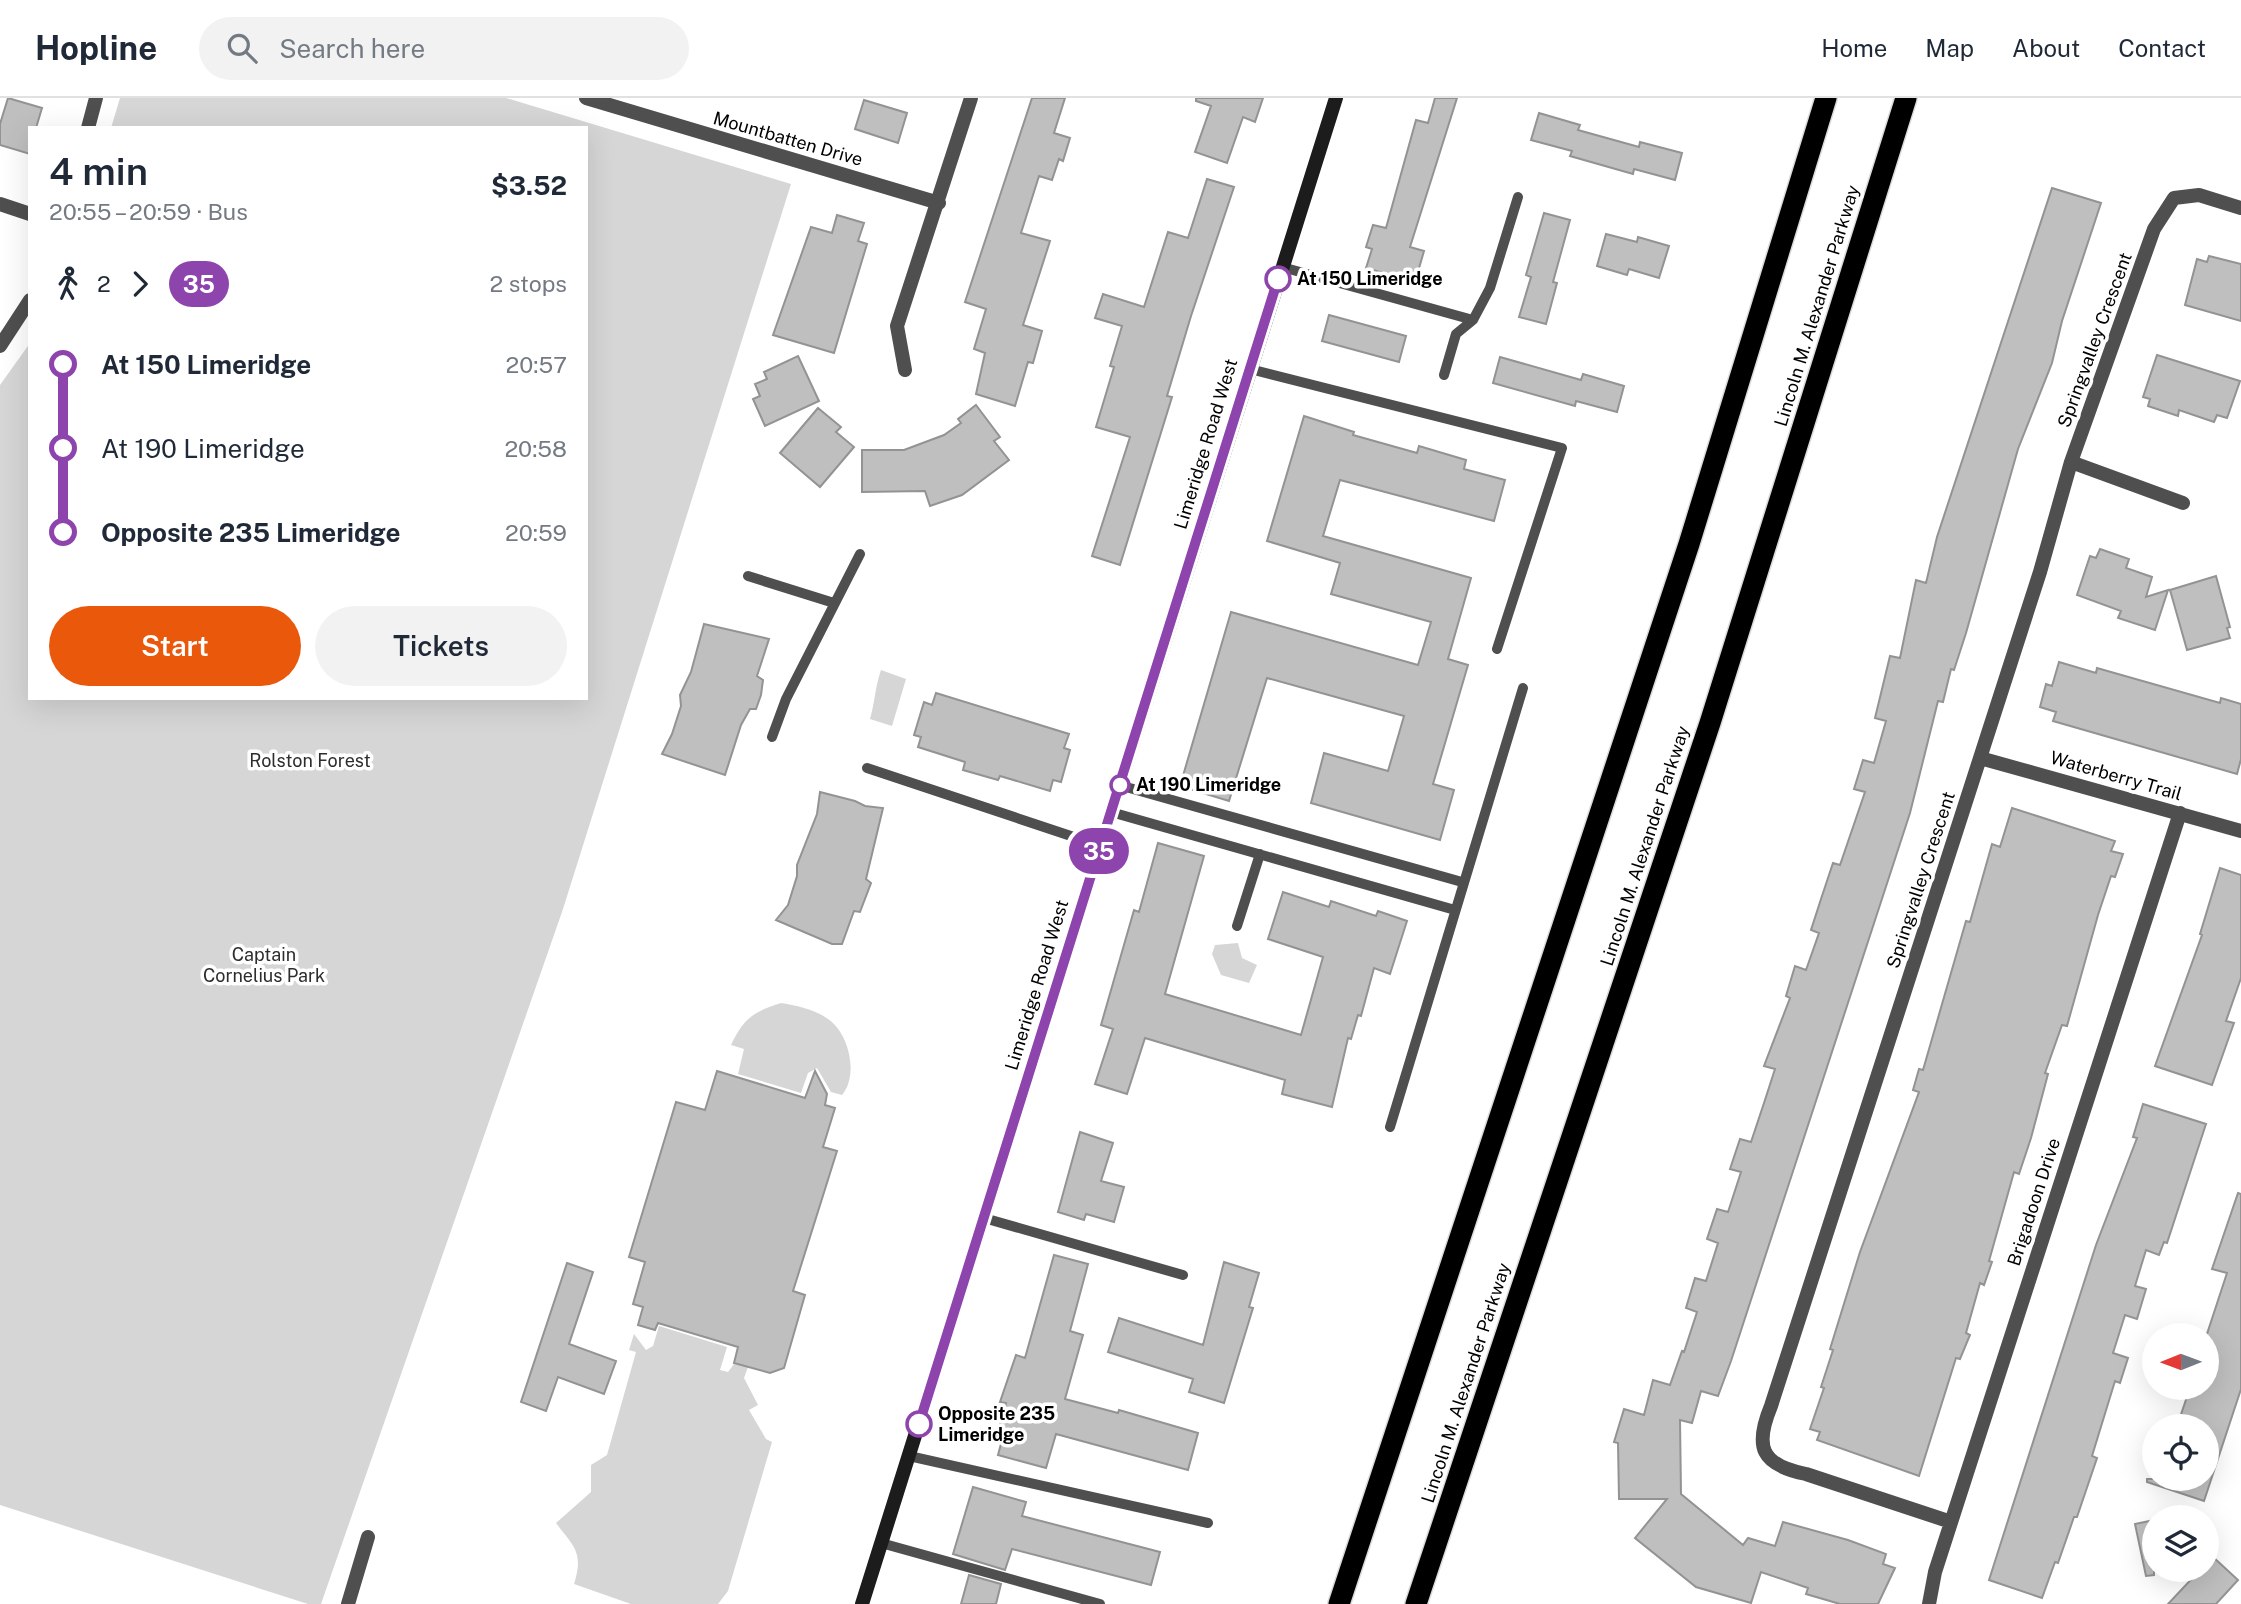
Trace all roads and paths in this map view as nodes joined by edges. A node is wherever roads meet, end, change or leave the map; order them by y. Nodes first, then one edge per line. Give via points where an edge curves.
1 (96, 98) edge
2 (586, 98) edge
3 (971, 98) edge
4 (1336, 98) edge
5 (1826, 98) edge
6 (1906, 98) edge
7 (89, 126) edge
8 (1518, 197) dead end
9 (939, 203) junction
10 (0, 205) edge
11 (2241, 208) edge
12 (28, 213) edge
13 (1282, 267) junction
14 (28, 303) edge
15 (1473, 320) junction
16 (0, 346) edge
17 (1250, 369) junction
18 (905, 370) dead end
19 (1444, 375) dead end
20 (2071, 463) junction
21 (2183, 503) dead end
22 (859, 554) dead end
23 (748, 576) dead end
24 (834, 603) junction
25 (1497, 649) dead end
26 (1523, 688) dead end
27 (772, 737) dead end
28 (1980, 758) junction
29 (867, 768) dead end
30 (1119, 786) junction
31 (1111, 812) junction
32 (2180, 814) junction
33 (2241, 831) edge
34 (1101, 846) junction
35 (1259, 854) junction
36 (1462, 882) junction
37 (1455, 910) junction
38 (1237, 926) dead end
39 (1390, 1127) dead end
40 (984, 1218) junction
41 (1183, 1275) dead end
42 (909, 1457) junction
43 (1951, 1522) junction
44 (1208, 1523) dead end
45 (368, 1538) dead end
46 (881, 1543) junction
47 (1084, 1601) edge
48 (348, 1604) edge
49 (862, 1604) edge
50 (1100, 1604) edge
51 (1339, 1604) edge
52 (1416, 1604) edge
53 (1929, 1604) edge

1 - 7 street
2 - 9 street, Mountbatten Drive
3 - 9 street
4 - 13 street, Limeridge Road West
5 - 51 highway via 1689,544
6 - 52 highway, Lincoln M. Alexander Parkway via 1710,723
8 - 15 lane via 1490,288
9 - 18 street via 897,326
10 - 12 street
11 - 20 street, Springvalley Crescent via 2199,195 2174,198 2154,229
13 - 15 lane
13 - 17 street, Limeridge Road West
14 - 16 street
15 - 19 lane via 1456,334
17 - 25 lane via 1562,448
17 - 30 street, Limeridge Road West
20 - 21 street
20 - 28 street, Springvalley Crescent
22 - 24 lane
23 - 24 lane
24 - 27 lane
26 - 36 lane
28 - 32 street, Waterberry Trail
28 - 43 street, Springvalley Crescent via 1762,1423 1762,1444 1787,1472 1806,1474
29 - 34 lane
30 - 31 street, Limeridge Road West
30 - 36 lane
31 - 34 street, Limeridge Road West
31 - 35 lane
32 - 33 street, Waterberry Trail
32 - 43 street, Brigadoon Drive
34 - 40 street, Limeridge Road West
35 - 37 lane
35 - 38 lane
36 - 37 lane
37 - 39 lane
40 - 41 lane
40 - 42 street, Limeridge Road West
42 - 44 lane
42 - 46 street, Limeridge Road West
43 - 53 street, Brigadoon Drive
45 - 48 street
46 - 47 lane
46 - 49 street, Limeridge Road West
47 - 50 lane

